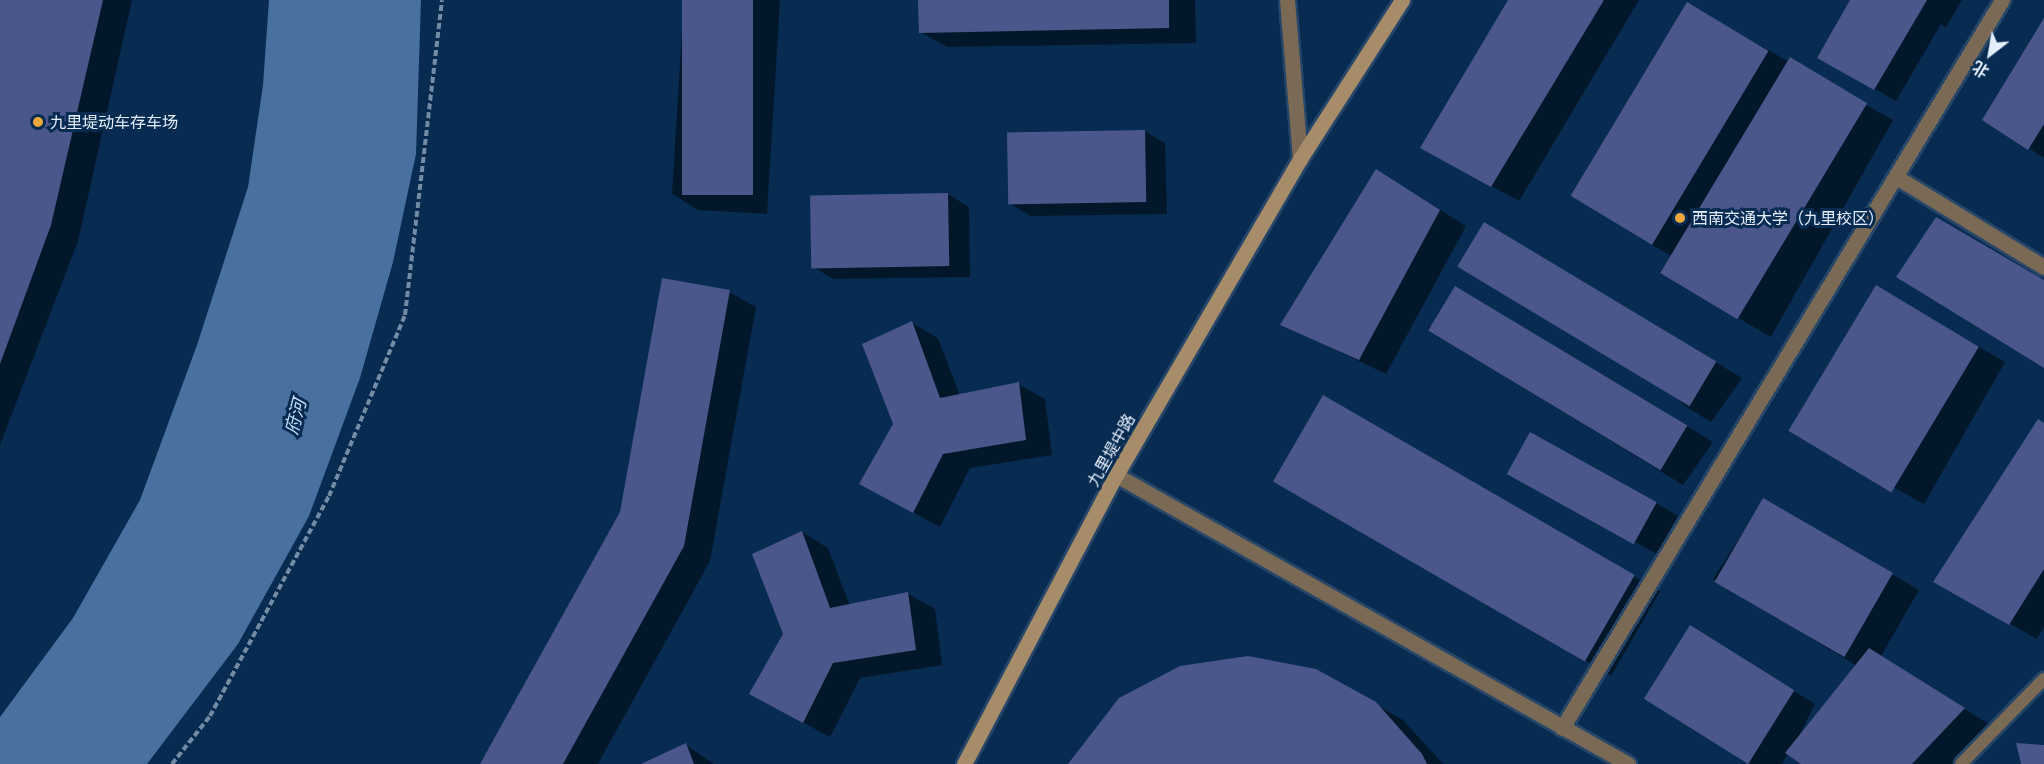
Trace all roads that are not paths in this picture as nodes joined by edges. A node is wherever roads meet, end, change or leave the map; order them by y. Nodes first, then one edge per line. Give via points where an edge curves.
1 (1287, 0) edge
2 (1402, 0) edge
3 (2002, 0) edge
4 (1300, 159) junction
5 (1898, 178) junction
6 (2044, 267) edge
7 (1116, 475) junction
8 (2044, 679) edge
9 (1562, 728) junction
10 (964, 764) edge
11 (1628, 764) edge
12 (1961, 764) edge

1 - 4 street
2 - 4 street, 九里堤中路
3 - 5 street
4 - 7 street, 九里堤中路
5 - 6 street
5 - 9 street
7 - 9 street
7 - 10 street, 九里堤中路
8 - 12 lane
9 - 11 street

